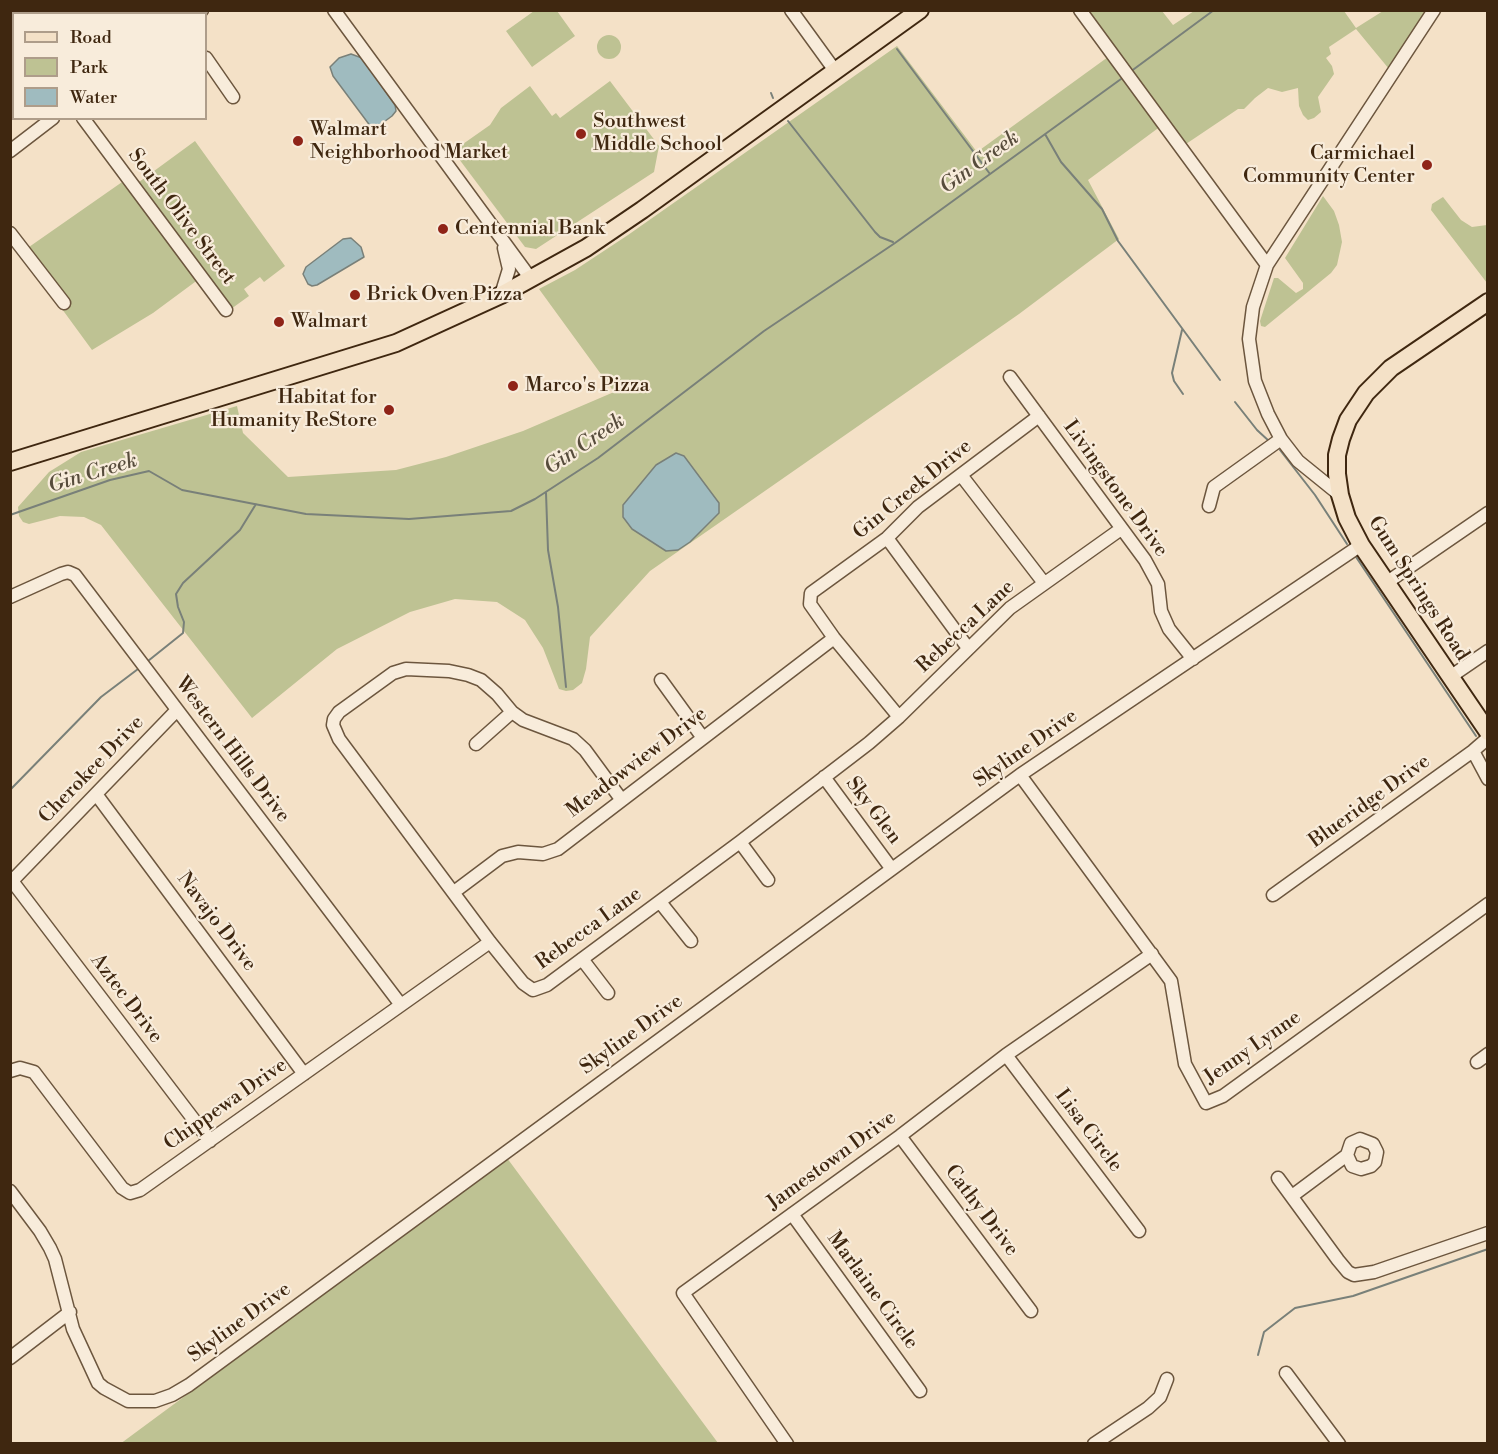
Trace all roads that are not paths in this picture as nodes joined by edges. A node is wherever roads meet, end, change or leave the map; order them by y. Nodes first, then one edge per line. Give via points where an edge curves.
1 (791, 10) edge
2 (920, 10) edge
3 (1080, 10) edge
4 (1434, 10) edge
5 (340, 13) edge
6 (207, 59) edge
7 (836, 72) junction
8 (233, 98) dead end
9 (50, 120) edge
10 (84, 120) edge
11 (10, 151) edge
12 (10, 233) edge
13 (500, 235) junction
14 (1267, 265) junction
15 (531, 279) junction
16 (501, 296) junction
17 (1488, 302) edge
18 (64, 303) dead end
19 (226, 309) dead end
20 (1010, 377) dead end
21 (1039, 416) junction
22 (1281, 439) junction
23 (10, 462) edge
24 (961, 475) junction
25 (1340, 495) junction
26 (1209, 506) dead end
27 (1486, 517) edge
28 (1121, 529) junction
29 (887, 538) junction
30 (1360, 545) junction
31 (1044, 583) junction
32 (1386, 583) junction
33 (10, 597) edge
34 (834, 638) junction
35 (968, 648) junction
36 (1488, 651) edge
37 (1193, 659) junction
38 (1450, 677) junction
39 (660, 680) dead end
40 (177, 710) junction
41 (512, 712) junction
42 (899, 717) junction
43 (1488, 732) edge
44 (703, 738) junction
45 (1488, 738) edge
46 (476, 744) dead end
47 (1473, 752) junction
48 (1020, 775) junction
49 (824, 777) junction
50 (1488, 779) edge
51 (96, 794) junction
52 (621, 799) junction
53 (740, 842) junction
54 (891, 868) junction
55 (768, 880) dead end
56 (11, 882) edge
57 (454, 892) junction
58 (1273, 895) dead end
59 (660, 902) junction
60 (1488, 904) edge
61 (691, 941) dead end
62 (490, 942) junction
63 (1152, 954) junction
64 (582, 959) junction
65 (608, 993) dead end
66 (401, 1005) junction
67 (1488, 1054) edge
68 (1006, 1055) junction
69 (1477, 1062) dead end
70 (10, 1071) edge
71 (304, 1074) junction
72 (900, 1136) junction
73 (210, 1141) junction
74 (1347, 1155) dead end
75 (1278, 1178) dead end
76 (10, 1191) edge
77 (1292, 1196) junction
78 (792, 1214) junction
79 (1139, 1231) dead end
80 (1488, 1233) edge
81 (1030, 1311) dead end
82 (70, 1312) junction
83 (10, 1358) edge
84 (1286, 1373) dead end
85 (1167, 1379) dead end
86 (920, 1391) dead end
87 (786, 1443) edge
88 (1094, 1443) edge
89 (1338, 1443) edge

1 - 7 street
2 - 7 main road
3 - 14 street
4 - 14 street
5 - 13 street
6 - 8 street
7 - 15 main road via 586,248
9 - 11 street
10 - 19 street, South Olive Street
12 - 18 street
13 - 15 street
13 - 16 street via 509,269
14 - 22 street via 1253,307 1250,339 1255,381
15 - 16 main road
16 - 23 main road via 396,343
17 - 25 main road, Gum Springs Road via 1391,368 1366,393 1348,420 1339,447
20 - 21 street, Livingstone Drive
21 - 24 street, Gin Creek Drive
21 - 28 street, Livingstone Drive
22 - 25 street via 1298,461
22 - 26 street via 1214,487
24 - 29 street, Gin Creek Drive via 918,507
24 - 31 street
25 - 30 main road, Gum Springs Road
27 - 32 street
28 - 31 street, Rebecca Lane
28 - 37 street, Livingstone Drive via 1153,573 1161,612
29 - 34 street, Gin Creek Drive via 811,593 810,604
29 - 35 street
30 - 32 main road, Gum Springs Road
30 - 37 street, Skyline Drive
31 - 35 street, Rebecca Lane via 1010,608
32 - 38 main road, Gum Springs Road
33 - 40 street, Western Hills Drive via 61,574 75,575
34 - 42 street
34 - 44 street, Meadowview Drive
35 - 42 street, Rebecca Lane
36 - 38 street
37 - 48 street, Skyline Drive
38 - 43 main road, Gum Springs Road
39 - 44 street
40 - 51 street, Cherokee Drive
40 - 66 street, Western Hills Drive
41 - 46 street
41 - 52 street, Rebecca Lane via 573,739
41 - 57 street, Rebecca Lane via 497,694 474,677 449,671 406,669 382,680 334,718 334,732
42 - 49 street, Rebecca Lane
44 - 52 street, Meadowview Drive
45 - 47 street, Blueridge Drive
47 - 50 street
47 - 58 street, Blueridge Drive
48 - 54 street, Skyline Drive
48 - 63 street, Jenny Lynne
49 - 53 street, Rebecca Lane
49 - 54 street, Sky Glen
51 - 56 street, Cherokee Drive
51 - 71 street, Navajo Drive
52 - 57 street, Meadowview Drive via 558,849 543,854 518,852 502,856
53 - 55 street
53 - 59 street, Rebecca Lane
54 - 82 street, Skyline Drive via 172,1395 155,1401 128,1401 104,1388 86,1360
56 - 73 street, Aztec Drive
57 - 62 street, Rebecca Lane
59 - 61 street
59 - 64 street, Rebecca Lane
60 - 63 street, Jenny Lynne via 1223,1096 1206,1103 1185,1064 1171,981
62 - 64 street, Rebecca Lane via 533,990 547,985
62 - 66 street, Chippewa Drive
63 - 68 street, Jamestown Drive
64 - 65 street
66 - 71 street, Chippewa Drive
67 - 69 street
68 - 72 street, Jamestown Drive
68 - 79 street, Lisa Circle
70 - 73 street, Chippewa Drive via 20,1068 34,1072 122,1188 130,1193
71 - 73 street, Chippewa Drive
72 - 78 street, Jamestown Drive
72 - 81 street, Cathy Drive
74 - 77 street
75 - 77 street
76 - 82 street, Skyline Drive via 50,1248
77 - 80 street via 1338,1260 1354,1275 1374,1272
78 - 86 street, Marlaine Circle
78 - 87 street, Jamestown Drive via 683,1293
82 - 83 street
84 - 89 street
85 - 88 street via 1160,1397 1148,1408

